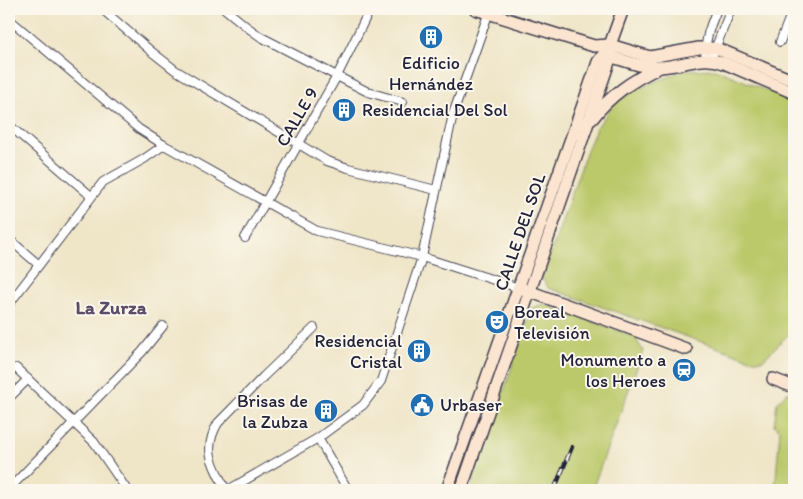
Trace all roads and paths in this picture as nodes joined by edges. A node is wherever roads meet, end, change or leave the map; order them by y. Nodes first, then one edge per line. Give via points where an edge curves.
1 (102, 9) edge
2 (225, 9) edge
3 (370, 9) edge
4 (475, 9) edge
5 (623, 9) edge
6 (717, 9) edge
7 (731, 9) edge
8 (793, 9) edge
9 (489, 11) edge
10 (9, 19) edge
11 (780, 42) dead end
12 (604, 50) junction
13 (710, 54) junction
14 (660, 68) junction
15 (338, 76) junction
16 (794, 81) edge
17 (794, 93) edge
18 (403, 102) dead end
19 (9, 125) edge
20 (585, 129) junction
21 (299, 144) junction
22 (164, 145) junction
23 (436, 190) junction
24 (91, 196) junction
25 (266, 203) junction
26 (246, 238) dead end
27 (9, 239) edge
28 (422, 257) junction
29 (39, 265) junction
30 (525, 290) junction
31 (9, 304) edge
32 (163, 326) dead end
33 (314, 328) dead end
34 (686, 349) dead end
35 (16, 368) dead end
36 (28, 379) junction
37 (773, 379) dead end
38 (794, 387) edge
39 (9, 398) edge
40 (73, 423) junction
41 (318, 438) junction
42 (456, 464) junction
43 (468, 469) junction
44 (9, 489) edge
45 (127, 490) edge
46 (227, 490) edge
47 (348, 490) edge
48 (447, 490) edge
49 (460, 490) edge

1 - 21 street via 175,70
2 - 15 street via 253,32
3 - 15 street, CALLE 9
4 - 9 main road
5 - 12 main road, CALLE DEL SOL
6 - 13 street via 707,34
7 - 13 street
8 - 11 street
9 - 12 main road
9 - 23 street via 453,114
10 - 22 street via 123,116
12 - 13 main road via 650,57
12 - 14 main road via 639,64
12 - 20 main road, CALLE DEL SOL
12 - 30 main road, CALLE DEL SOL via 594,71
13 - 14 main road
13 - 16 main road
13 - 17 main road
14 - 20 main road via 636,79 617,93
15 - 18 street via 368,92
15 - 21 street, CALLE 9
19 - 24 street
20 - 30 main road, CALLE DEL SOL
21 - 23 street via 327,161
21 - 25 street, CALLE 9
22 - 24 street via 103,182
22 - 25 street
23 - 28 street
24 - 29 street
25 - 26 street, CALLE 9
25 - 28 street via 317,231
27 - 29 street
28 - 30 street
28 - 41 street via 381,381 363,405
29 - 31 street
30 - 34 main road
30 - 42 main road, CALLE DEL SOL
30 - 43 main road, CALLE DEL SOL
32 - 40 street
33 - 46 street via 213,431 209,445 211,462
35 - 36 street
36 - 39 street
36 - 40 street
37 - 38 main road
40 - 44 street
40 - 45 street via 94,442
41 - 46 street
41 - 47 street
42 - 43 main road
42 - 48 main road, CALLE DEL SOL
43 - 49 main road, CALLE DEL SOL

